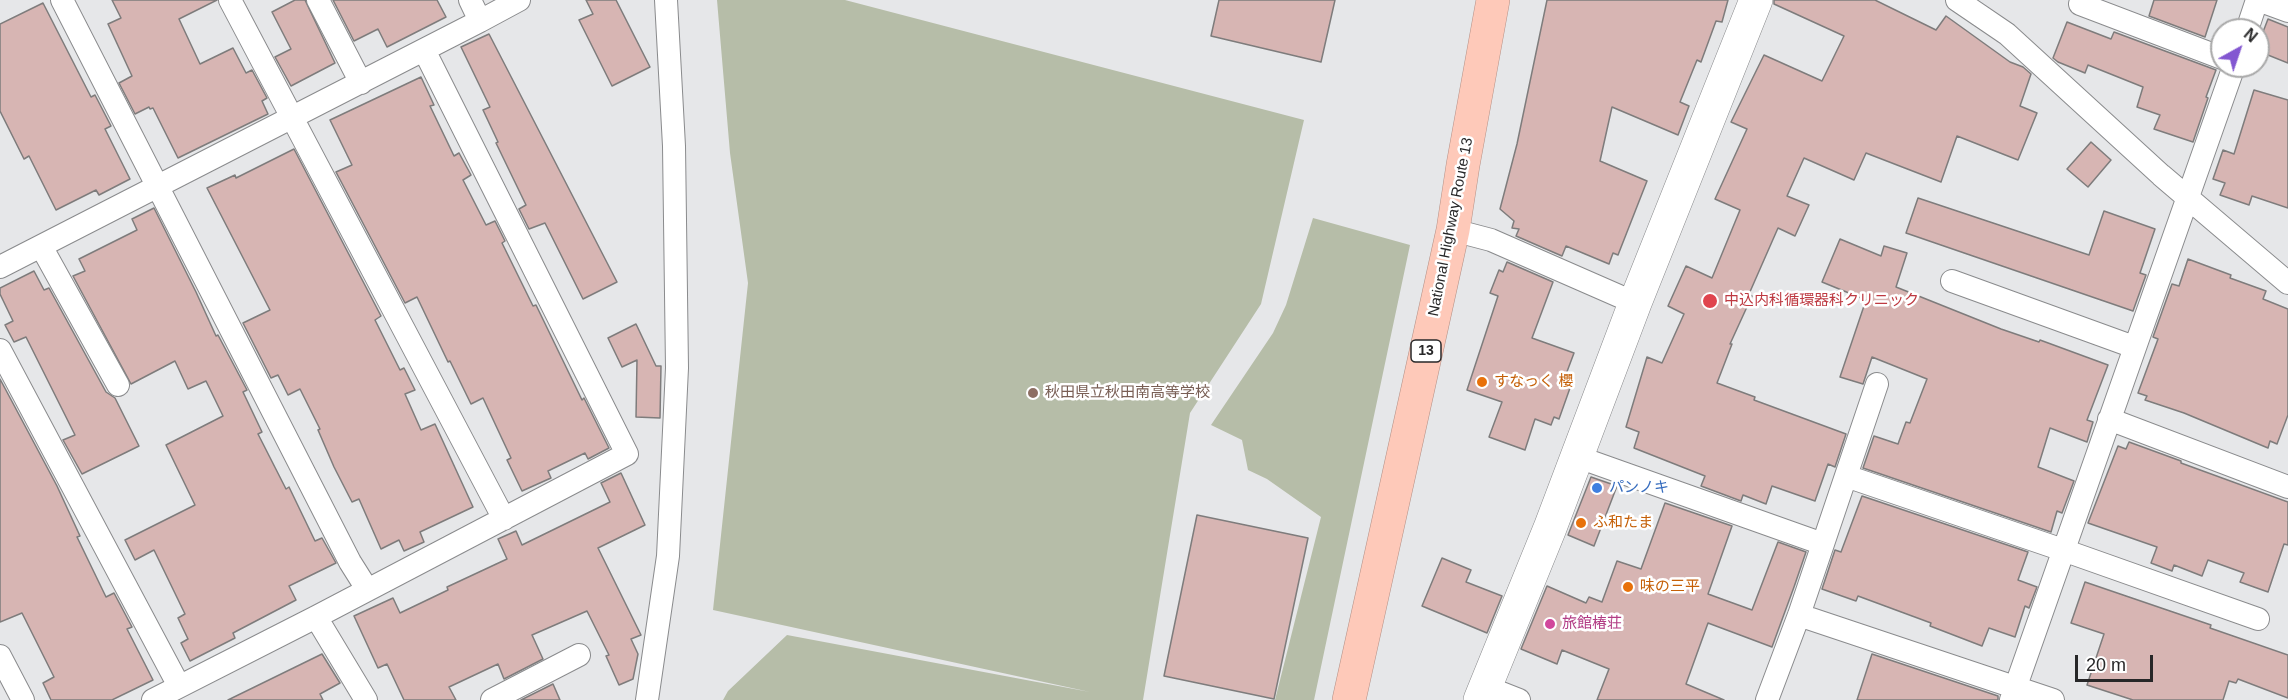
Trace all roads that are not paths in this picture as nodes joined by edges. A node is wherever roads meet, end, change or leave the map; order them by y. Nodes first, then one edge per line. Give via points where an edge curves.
1 (62, 0) edge
2 (230, 0) edge
3 (318, 0) edge
4 (470, 0) edge
5 (519, 0) edge
6 (666, 0) edge
7 (1493, 0) edge
8 (1756, 0) edge
9 (1958, 0) edge
10 (2257, 0) edge
11 (2080, 4) dead end
12 (2288, 11) edge
13 (2251, 18) edge
14 (480, 21) junction
15 (424, 50) junction
16 (2210, 53) edge
17 (2230, 78) edge
18 (361, 83) junction
19 (291, 118) junction
20 (159, 186) junction
21 (2187, 197) junction
22 (1453, 230) junction
23 (41, 246) junction
24 (0, 267) edge
25 (1952, 281) dead end
26 (2288, 283) edge
27 (1635, 303) junction
28 (2134, 347) junction
29 (0, 350) edge
30 (1877, 384) dead end
31 (118, 385) dead end
32 (2109, 419) junction
33 (1578, 457) junction
34 (1846, 476) junction
35 (2288, 487) edge
36 (504, 519) junction
37 (1823, 544) junction
38 (2063, 550) junction
39 (367, 589) junction
40 (1799, 615) junction
41 (316, 618) junction
42 (2258, 619) dead end
43 (579, 655) dead end
44 (0, 656) edge
45 (179, 686) junction
46 (1483, 693) edge
47 (2013, 693) edge
48 (23, 700) edge
49 (153, 700) edge
50 (366, 700) edge
51 (492, 700) edge
52 (647, 700) edge
53 (1349, 700) edge
54 (1520, 700) edge
55 (1767, 700) edge
56 (2053, 700) edge

1 - 20 street
2 - 19 street
3 - 18 street
4 - 14 street
5 - 14 street
6 - 52 street via 674,146 678,368 668,556
7 - 22 highway, National Highway Route 13 / 13
8 - 27 street
9 - 21 street via 2007,34
10 - 12 street
10 - 13 street
11 - 16 street
14 - 15 street
15 - 18 street
15 - 36 street via 627,454
17 - 21 street
18 - 19 street
19 - 20 street
19 - 36 street
20 - 23 street
20 - 39 street
21 - 26 street
21 - 28 street
22 - 27 street via 1491,240
22 - 53 highway, National Highway Route 13 / 13
23 - 24 street
23 - 31 street
25 - 28 street
27 - 33 street
28 - 32 street
29 - 45 street
30 - 34 street
32 - 35 street
32 - 38 street
33 - 37 street
33 - 46 street
34 - 37 street
34 - 38 street
36 - 39 street
37 - 40 street
38 - 42 street
38 - 47 street
39 - 41 street
40 - 47 street
40 - 55 street
41 - 45 street
41 - 50 street
43 - 51 street
44 - 48 street
45 - 49 street
46 - 54 street
47 - 56 street

